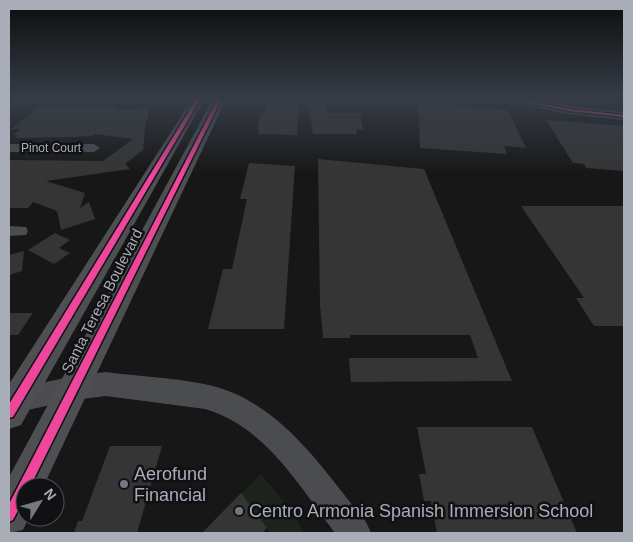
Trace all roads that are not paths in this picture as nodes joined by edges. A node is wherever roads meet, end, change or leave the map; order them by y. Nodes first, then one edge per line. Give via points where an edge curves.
1 (184, 123) edge
2 (207, 123) edge
3 (9, 148) edge
4 (94, 148) dead end
5 (74, 388) junction
6 (11, 406) edge
7 (9, 516) edge
8 (355, 533) edge

1 - 6 main road, Santa Teresa Boulevard
2 - 5 main road, Santa Teresa Boulevard
3 - 4 street, Pinot Court
5 - 6 street
5 - 7 main road, Santa Teresa Boulevard
5 - 8 street via 106,384 222,402 260,423 279,438

